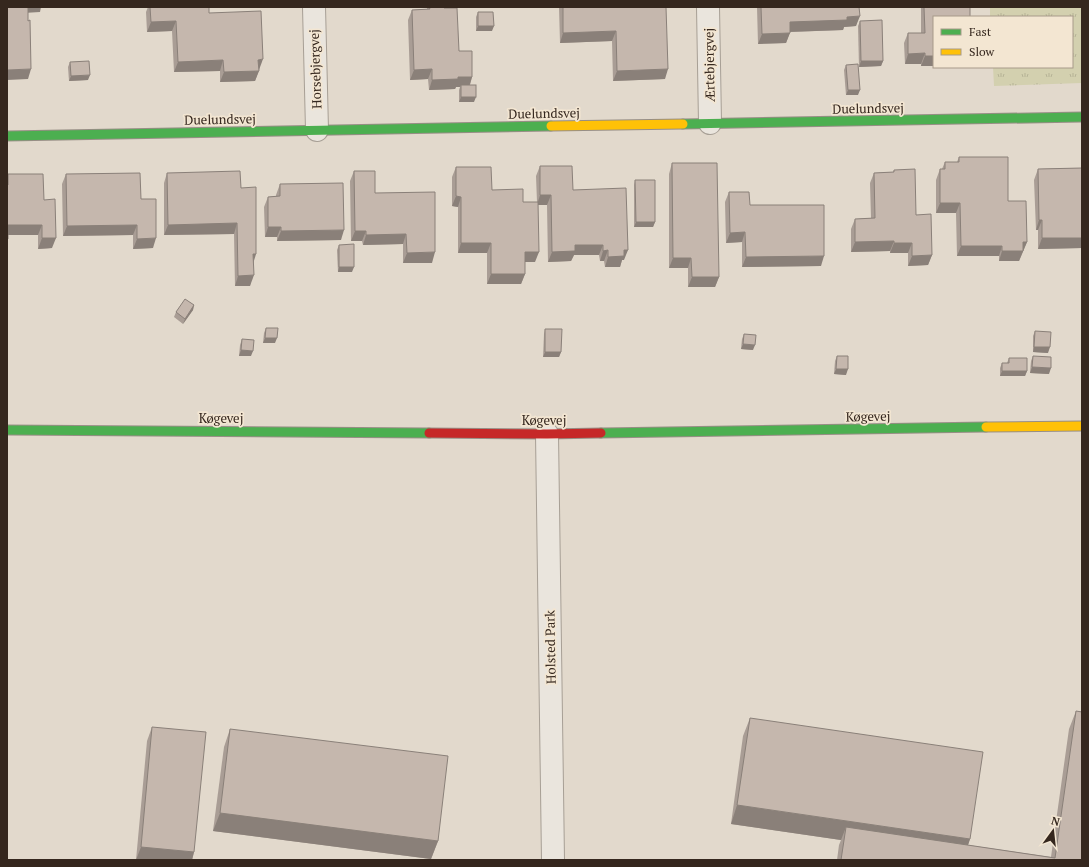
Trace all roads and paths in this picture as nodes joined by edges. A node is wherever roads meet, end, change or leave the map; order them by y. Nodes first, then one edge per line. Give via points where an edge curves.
1 (314, 7) edge
2 (708, 7) edge
3 (1082, 117) edge
4 (710, 124) junction
5 (317, 130) junction
6 (7, 136) edge
7 (1082, 426) edge
8 (7, 430) edge
9 (547, 434) junction
10 (553, 860) edge

1 - 5 street, Horsebjergvej
2 - 4 street, Ærtebjergvej
3 - 4 street, Duelundsvej
4 - 5 street, Duelundsvej
5 - 6 street, Duelundsvej
7 - 9 street, Køgevej
8 - 9 street, Køgevej
9 - 10 street, Holsted Park

